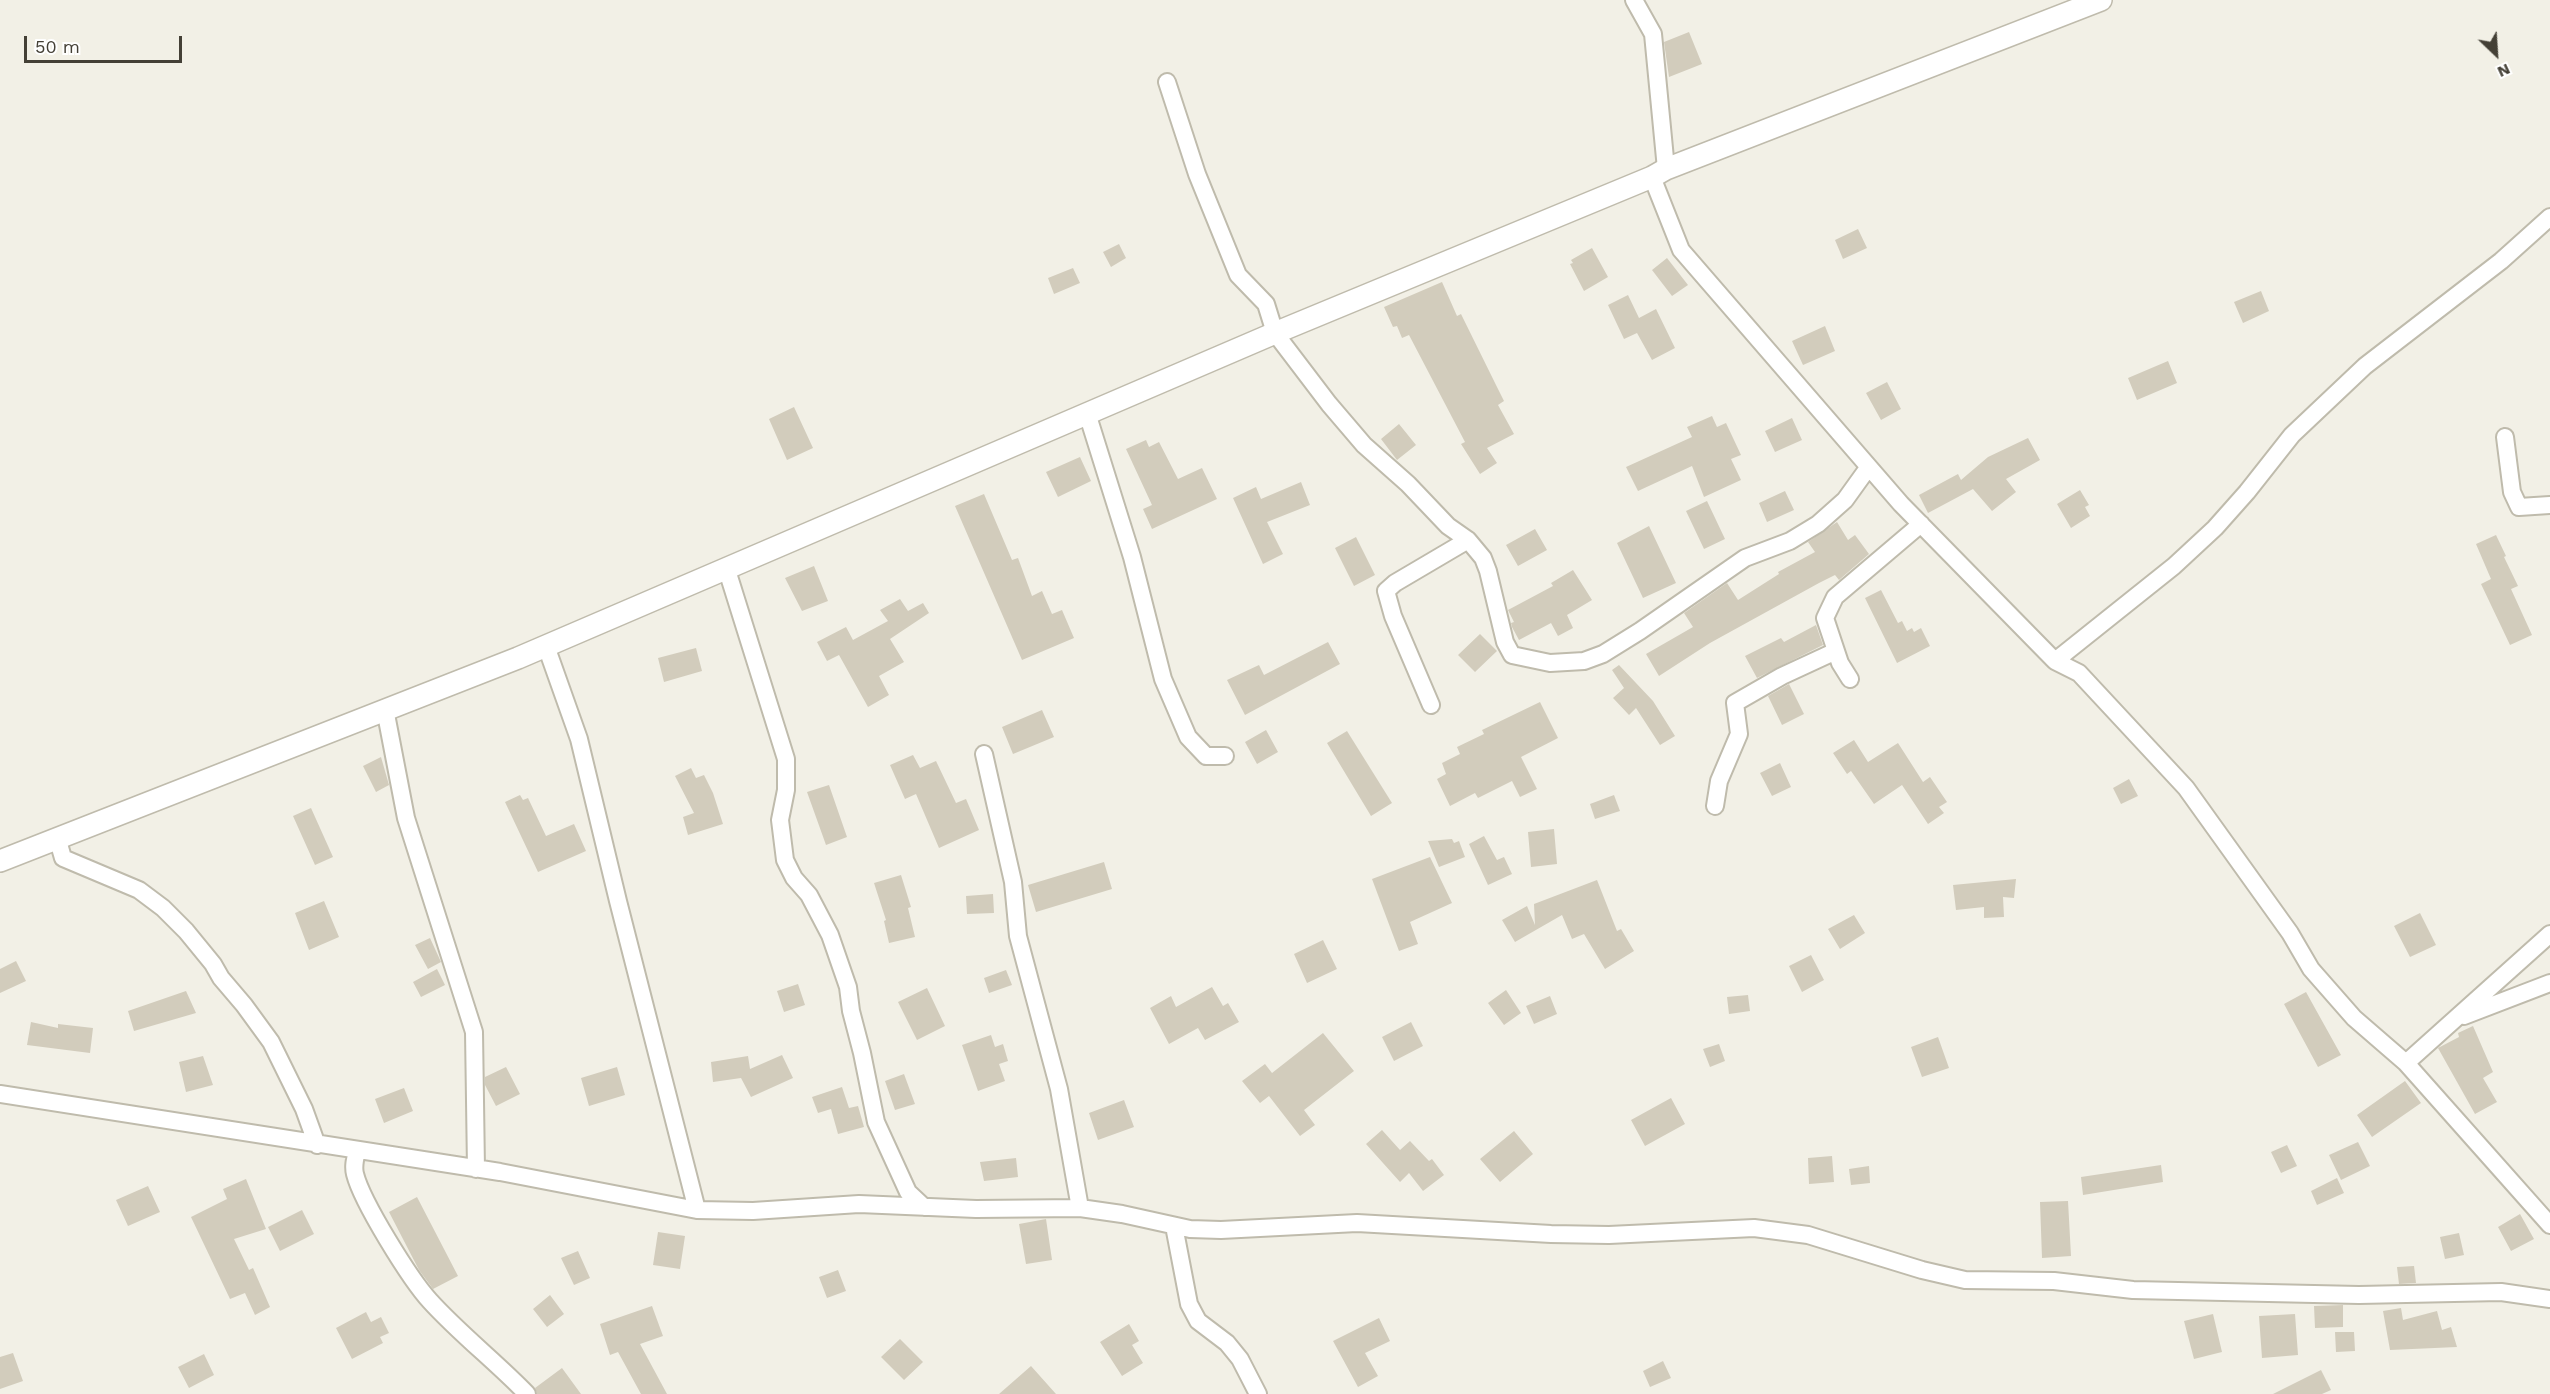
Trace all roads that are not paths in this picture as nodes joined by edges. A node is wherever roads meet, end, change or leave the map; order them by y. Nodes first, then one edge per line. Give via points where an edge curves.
1 (1635, 0) edge
2 (2101, 0) edge
3 (1167, 82) dead end
4 (1659, 173) junction
5 (2550, 218) edge
6 (1275, 333) junction
7 (1087, 413) junction
8 (2505, 436) dead end
9 (1868, 468) junction
10 (2550, 505) edge
11 (1921, 525) junction
12 (1468, 540) junction
13 (726, 567) junction
14 (546, 646) junction
15 (1836, 651) junction
16 (2055, 661) junction
17 (1850, 679) dead end
18 (1431, 705) dead end
19 (385, 709) junction
20 (984, 754) dead end
21 (1226, 756) dead end
22 (1714, 806) dead end
23 (57, 837) junction
24 (0, 861) edge
25 (2550, 934) edge
26 (2550, 983) edge
27 (2454, 1019) junction
28 (2406, 1063) junction
29 (0, 1094) edge
30 (317, 1145) junction
31 (357, 1151) junction
32 (476, 1169) junction
33 (924, 1207) junction
34 (1080, 1208) junction
35 (697, 1210) junction
36 (2550, 1225) edge
37 (1174, 1226) junction
38 (2550, 1299) edge
39 (527, 1394) edge
40 (1258, 1394) edge

1 - 4 street via 1653,34
2 - 4 street
3 - 6 street via 1197,174 1238,274 1266,304
4 - 6 street
4 - 9 street via 1682,250
5 - 16 street via 2366,366 2292,435 2215,528 2174,566
6 - 7 street
6 - 12 street via 1364,445 1448,526
7 - 13 street
7 - 21 street via 1132,557 1163,679 1188,737 1206,756
8 - 10 street via 2512,492 2519,507
9 - 11 street
9 - 12 street via 1845,500 1818,525 1790,541 1745,558 1625,641 1584,661 1550,663 1512,655 1505,642 1488,571
11 - 15 street via 1835,597 1825,618
11 - 16 street
12 - 18 street via 1386,591
13 - 14 street
13 - 33 street via 786,759 786,790 780,820 785,860 830,935 848,987 876,1122 908,1192
14 - 19 street
14 - 35 street via 579,739
15 - 17 street
15 - 22 street via 1735,703 1739,734 1719,781
16 - 28 street via 2079,673 2186,788 2290,933 2311,969 2354,1018
19 - 23 street
19 - 32 street via 406,818 474,1032
20 - 34 street via 1013,882 1018,936 1059,1089
23 - 24 street
23 - 30 street via 63,858 144,894 208,956 271,1042
25 - 27 street
26 - 27 street
27 - 28 street
28 - 36 street
29 - 30 street
30 - 31 street
31 - 32 street
31 - 39 street via 354,1165 358,1183 382,1229 428,1299
32 - 35 street
33 - 34 street
33 - 35 street via 859,1204 753,1211
34 - 37 street
37 - 38 street via 1221,1230 1357,1223 1609,1235 1754,1228 1808,1236 1965,1280 2054,1281 2133,1290 2501,1292
37 - 40 street via 1189,1304 1198,1321 1227,1343 1240,1359

